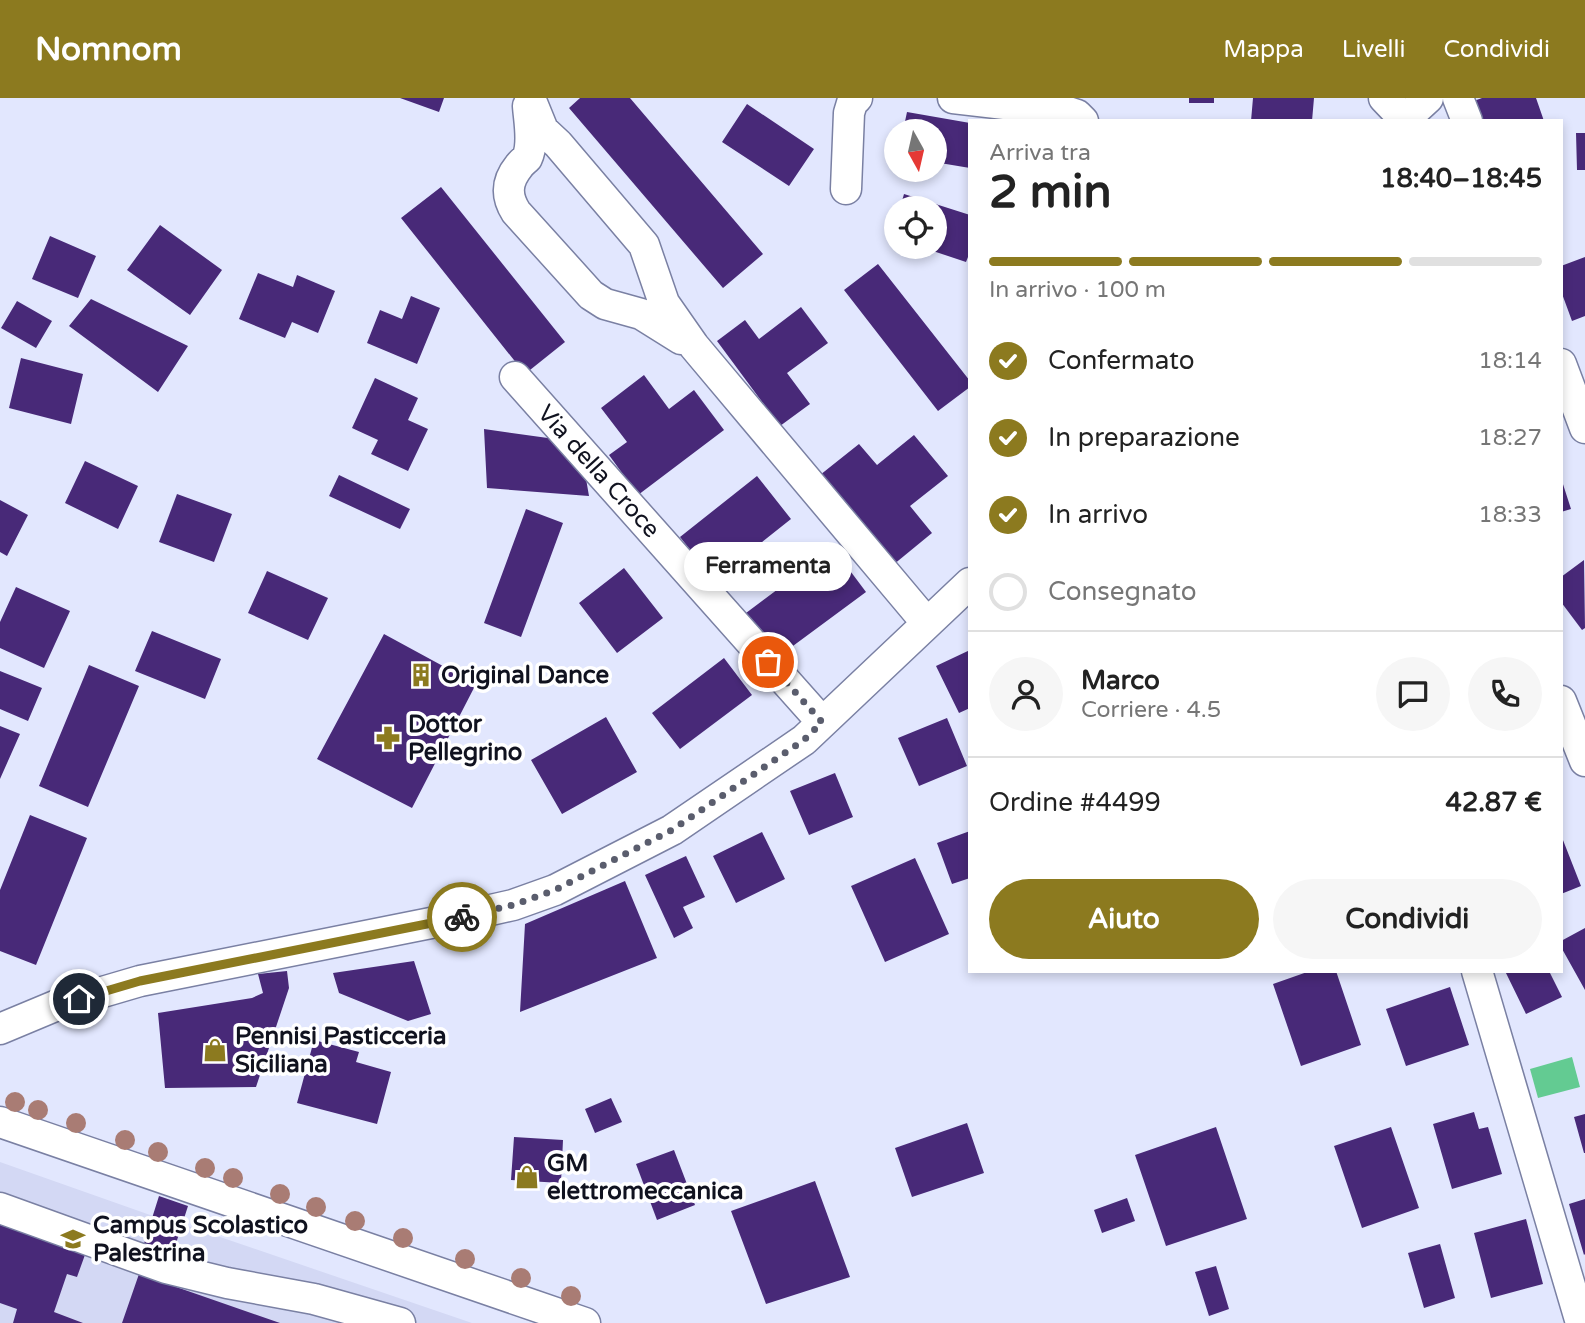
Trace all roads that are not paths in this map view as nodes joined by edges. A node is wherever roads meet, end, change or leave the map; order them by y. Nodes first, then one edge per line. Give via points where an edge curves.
1 (529, 98) edge
2 (857, 98) edge
3 (953, 98) edge
4 (1384, 98) edge
5 (1428, 98) edge
6 (1458, 98) edge
7 (1081, 119) edge
8 (1403, 119) edge
9 (1405, 119) edge
10 (1466, 119) edge
11 (846, 190) dead end
12 (694, 346) junction
13 (1563, 369) edge
14 (515, 377) dead end
15 (1585, 428) edge
16 (968, 585) edge
17 (926, 622) junction
18 (1563, 706) edge
19 (822, 722) junction
20 (1585, 761) edge
21 (1478, 973) edge
22 (0, 1029) edge
23 (0, 1122) edge
24 (0, 1208) edge
25 (400, 1323) edge
26 (585, 1323) edge
27 (1581, 1323) edge

1 - 12 street via 543,130 644,245 664,303
1 - 12 street via 527,158 508,188 508,200 591,295 641,314
2 - 11 street via 849,113
3 - 7 street via 1065,111
4 - 8 street
5 - 9 street
6 - 10 street
12 - 17 street
13 - 15 street
14 - 19 street, Via della Croce
16 - 17 street
17 - 19 street
18 - 20 street
19 - 22 street via 804,740 672,830 534,898 140,981 55,1006
21 - 27 street
23 - 26 street
24 - 25 street via 166,1268 314,1298

